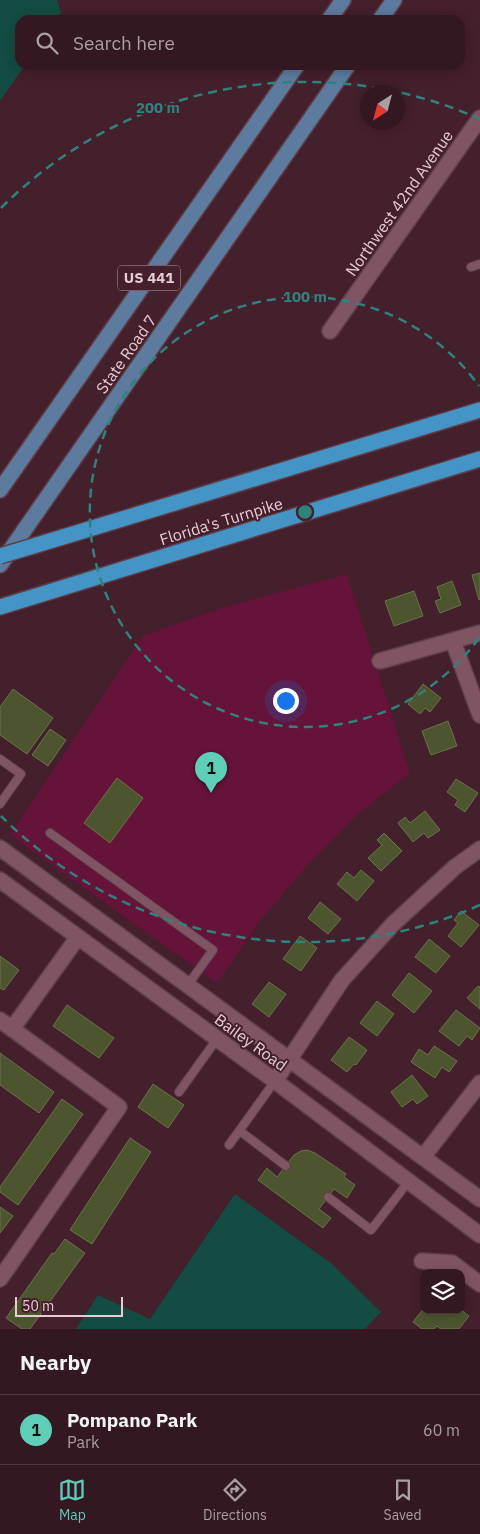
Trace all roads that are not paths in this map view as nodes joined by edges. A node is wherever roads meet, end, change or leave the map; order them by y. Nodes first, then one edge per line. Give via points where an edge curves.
1 (343, 0) edge
2 (394, 0) edge
3 (332, 15) edge
4 (384, 15) edge
5 (294, 70) edge
6 (345, 70) edge
7 (480, 118) edge
8 (480, 264) edge
9 (471, 267) dead end
10 (330, 331) dead end
11 (480, 410) edge
12 (480, 458) edge
13 (0, 490) edge
14 (0, 556) edge
15 (0, 565) edge
16 (0, 607) edge
17 (480, 633) edge
18 (453, 641) junction
19 (380, 661) dead end
20 (480, 715) edge
21 (0, 759) edge
22 (0, 804) edge
23 (50, 833) dead end
24 (0, 848) edge
25 (480, 848) edge
26 (0, 880) edge
27 (78, 937) junction
28 (187, 986) junction
29 (172, 1006) junction
30 (6, 1025) edge
31 (218, 1039) junction
32 (289, 1060) junction
33 (275, 1082) junction
34 (480, 1083) edge
35 (179, 1092) dead end
36 (240, 1131) junction
37 (229, 1145) dead end
38 (423, 1157) junction
39 (286, 1166) dead end
40 (409, 1181) junction
41 (328, 1197) dead end
42 (480, 1199) edge
43 (480, 1235) edge
44 (422, 1261) dead end
45 (0, 1279) edge
46 (480, 1284) edge

1 - 3 main road
2 - 4 main road
5 - 13 main road, State Road 7 / US 441
6 - 15 main road, State Road 7 / US 441
7 - 10 street, Northwest 42nd Avenue
8 - 9 lane
11 - 14 highway, Florida's Turnpike, bridge
12 - 16 highway, Florida's Turnpike
17 - 18 street
18 - 19 street
18 - 20 street
21 - 22 lane via 21,774
23 - 28 lane via 213,950
24 - 28 street, Bailey Road
25 - 32 street via 393,924 348,973
26 - 27 street, Bailey Road
27 - 29 street, Bailey Road
27 - 30 street
28 - 29 street
28 - 32 street, Bailey Road
29 - 31 street, Bailey Road
30 - 45 street via 119,1107
31 - 33 street, Bailey Road
31 - 35 lane
32 - 33 street
32 - 38 street, Bailey Road
33 - 36 lane
33 - 40 street, Bailey Road
34 - 38 street
36 - 37 lane
36 - 39 lane
38 - 42 street, Bailey Road
40 - 41 lane via 371,1230
40 - 43 street, Bailey Road
44 - 46 street via 452,1263

